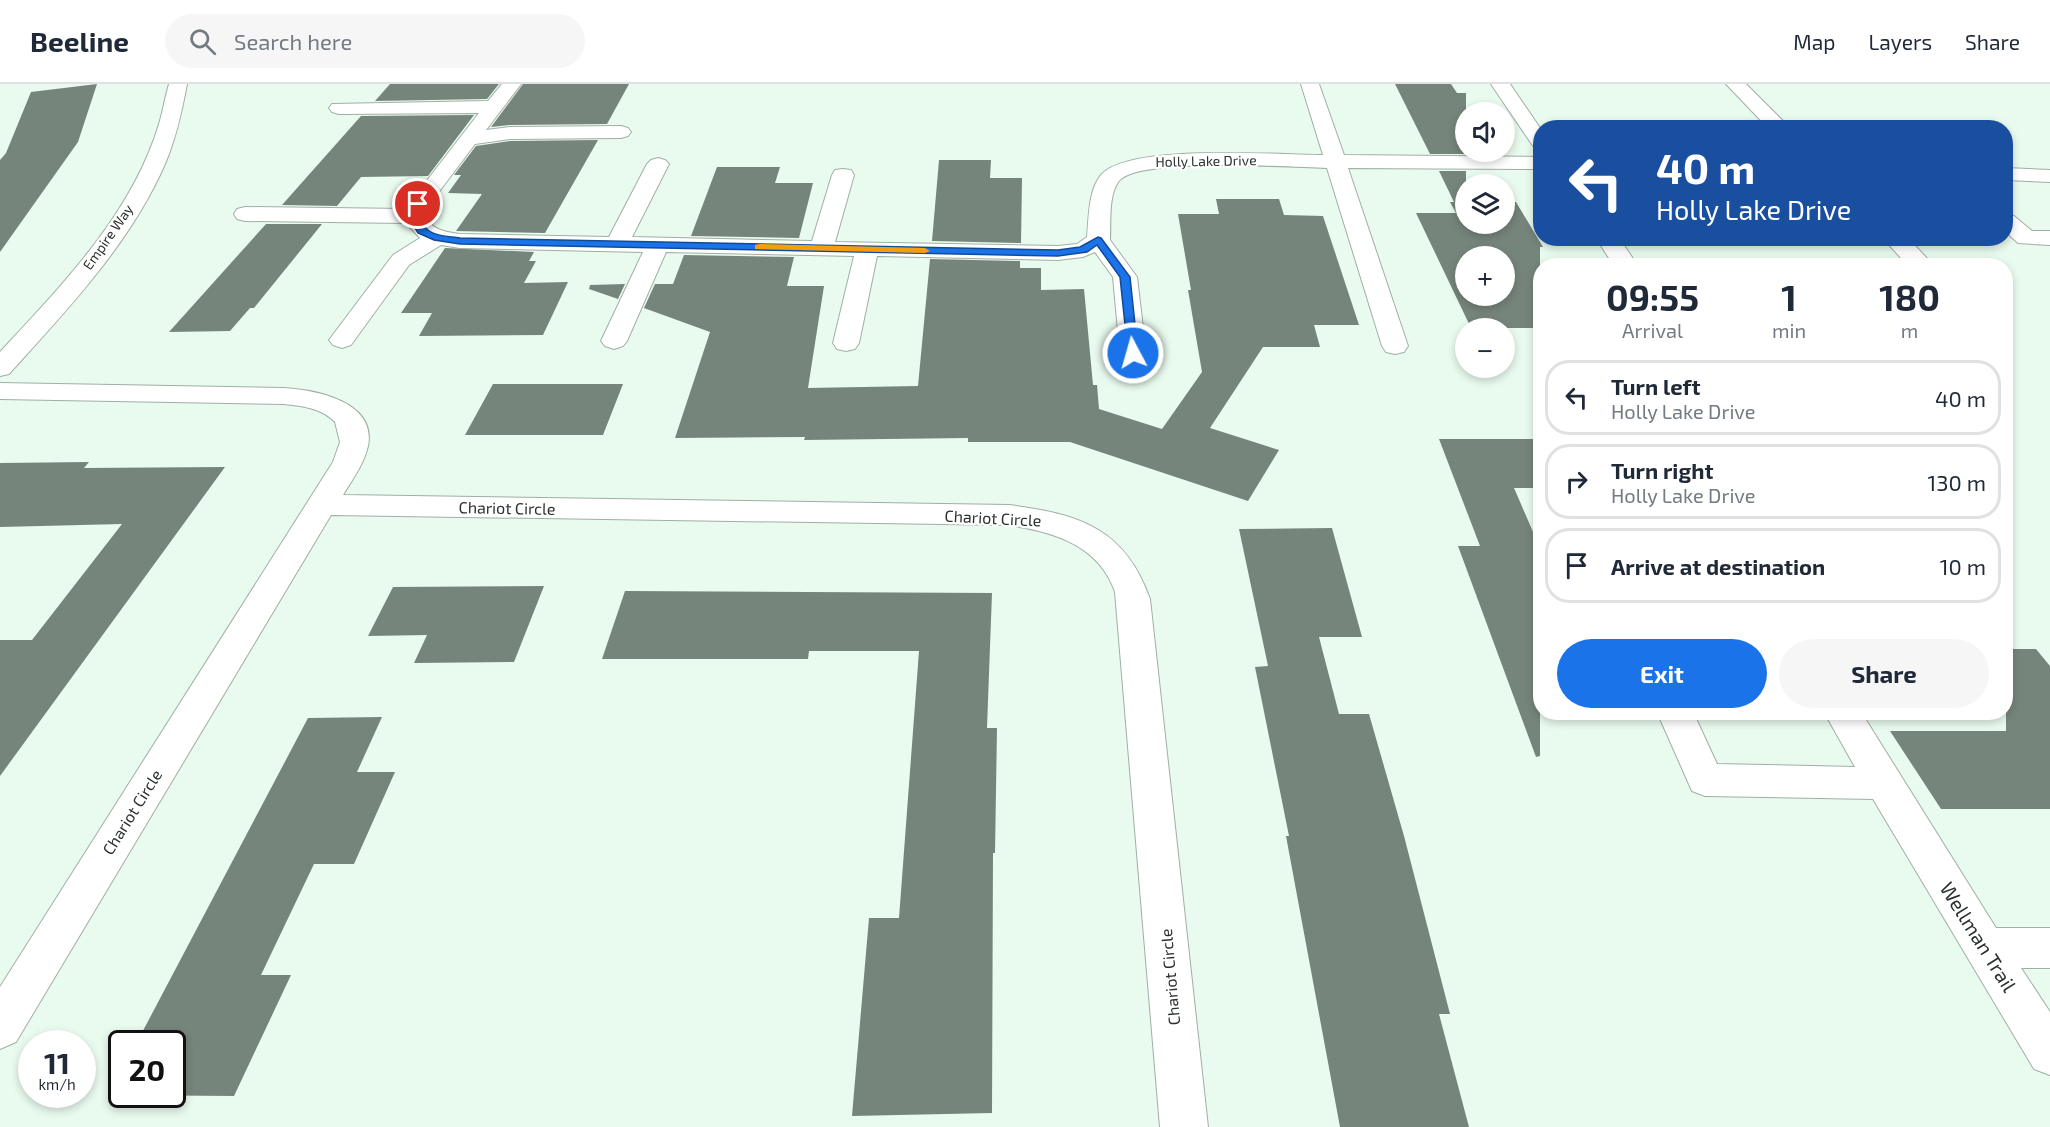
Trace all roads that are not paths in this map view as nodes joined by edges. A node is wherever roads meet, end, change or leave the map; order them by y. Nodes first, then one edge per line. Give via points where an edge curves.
1 (178, 84) edge
2 (512, 84) edge
3 (1310, 84) edge
4 (1500, 84) edge
5 (1735, 84) edge
6 (494, 107) junction
7 (339, 108) dead end
8 (1772, 120) edge
9 (621, 132) dead end
10 (1533, 132) edge
11 (469, 140) junction
12 (1335, 161) junction
13 (1533, 163) edge
14 (658, 164) dead end
15 (2013, 174) edge
16 (843, 175) dead end
17 (2050, 176) edge
18 (245, 213) dead end
19 (413, 216) junction
20 (2013, 227) edge
21 (437, 238) junction
22 (2050, 238) edge
23 (1098, 240) junction
24 (617, 244) junction
25 (658, 245) junction
26 (1902, 246) edge
27 (821, 249) junction
28 (867, 249) junction
29 (1914, 258) edge
30 (342, 340) dead end
31 (614, 341) dead end
32 (846, 343) dead end
33 (1395, 346) dead end
34 (1133, 353) dead end
35 (0, 368) edge
36 (0, 391) edge
37 (321, 505) junction
38 (1679, 720) edge
39 (1847, 720) edge
40 (1884, 783) junction
41 (1985, 948) junction
42 (2050, 948) edge
43 (0, 1027) edge
44 (2050, 1053) edge
45 (1184, 1127) edge

1 - 35 street, Empire Way via 163,146 133,202 64,298
2 - 6 street
3 - 12 street
4 - 10 street
5 - 8 street
6 - 7 street
6 - 11 street
9 - 11 street via 510,133
11 - 19 street via 418,204
12 - 13 street, Holly Lake Drive
12 - 23 street, Holly Lake Drive via 1136,163 1107,179 1102,190
12 - 33 street
14 - 24 street
15 - 17 street
16 - 27 street
18 - 19 street
19 - 21 street via 421,231
20 - 22 street via 2026,238
21 - 24 street
21 - 30 street via 401,260
23 - 28 street via 1083,250 1058,253
23 - 34 street via 1125,277
24 - 25 street
25 - 27 street
25 - 31 street
26 - 29 street
27 - 28 street
28 - 32 street
36 - 37 street, Chariot Circle via 312,399 336,408 350,422 355,440 348,462
37 - 43 street, Chariot Circle
37 - 45 street, Chariot Circle via 1009,515 1042,519 1076,530 1104,548 1124,572 1134,599
38 - 40 street via 1705,780
39 - 40 street, Wellman Trail
40 - 41 street, Wellman Trail
41 - 42 street
41 - 44 street, Wellman Trail

